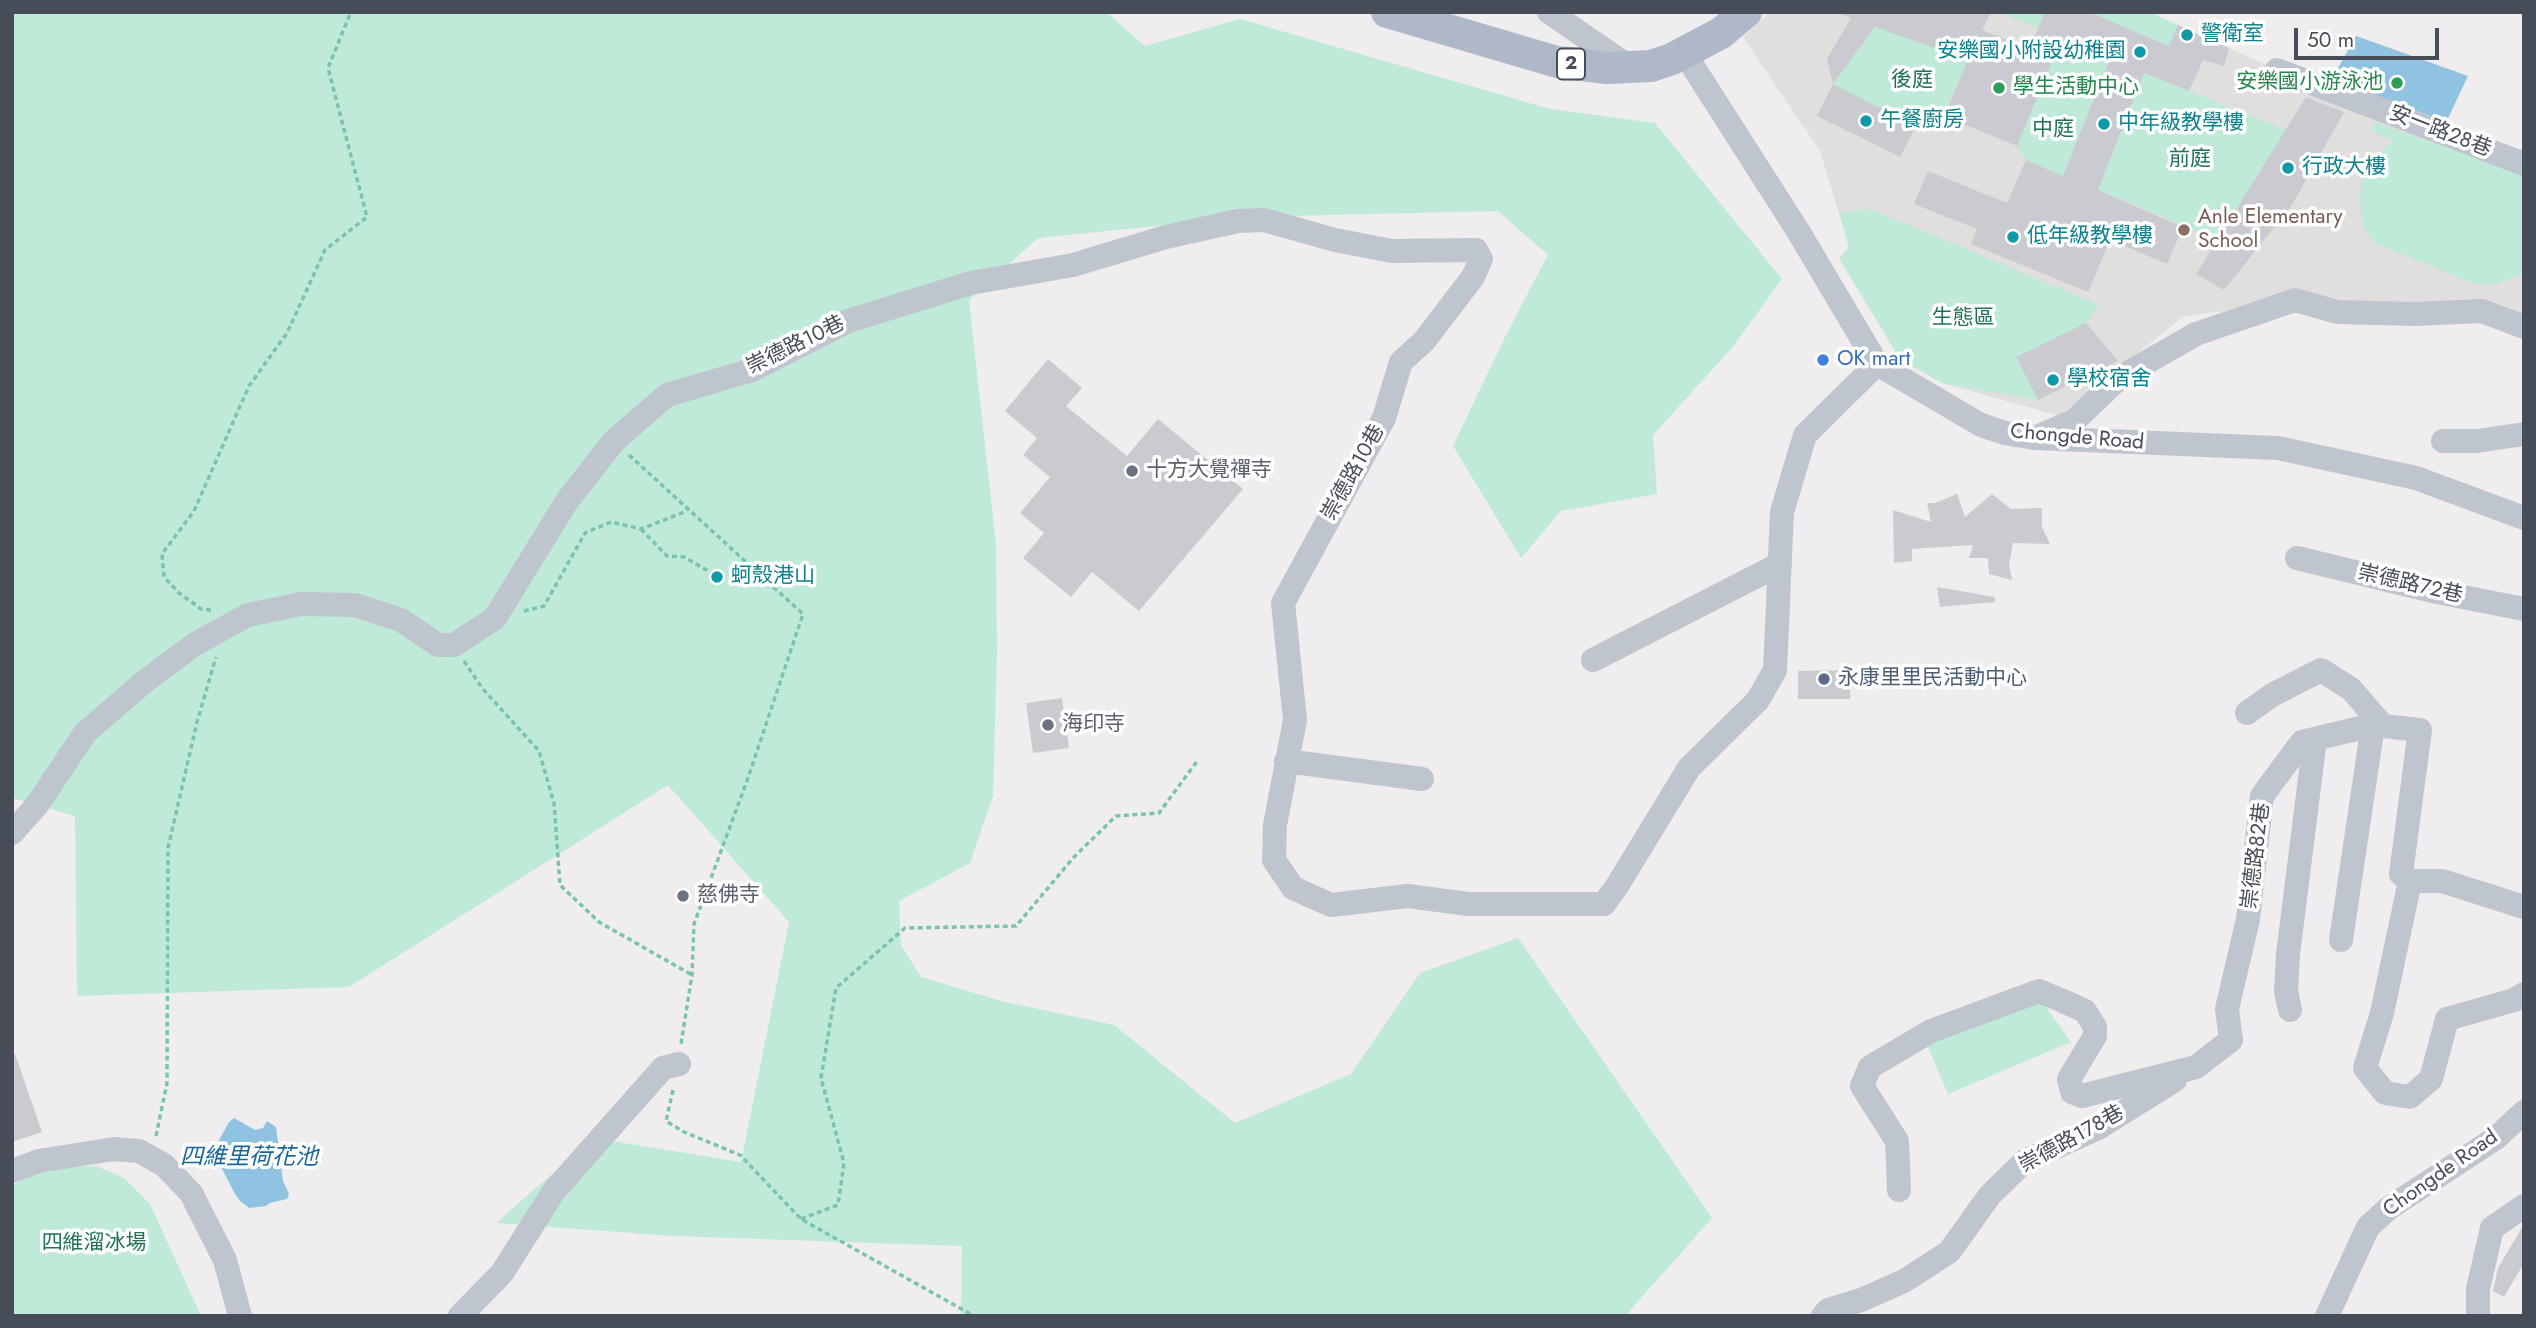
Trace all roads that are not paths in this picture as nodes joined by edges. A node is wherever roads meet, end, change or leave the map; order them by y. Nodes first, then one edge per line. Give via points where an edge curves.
1 (1387, 12) edge
2 (1549, 12) edge
3 (1746, 12) edge
4 (1685, 54) junction
5 (1631, 68) junction
6 (2277, 70) dead end
7 (2524, 164) edge
8 (2524, 327) edge
9 (1877, 364) junction
10 (2524, 434) edge
11 (2034, 438) junction
12 (2443, 441) dead end
13 (2524, 518) edge
14 (2297, 558) dead end
15 (1780, 564) junction
16 (2524, 609) edge
17 (1594, 660) dead end
18 (2247, 713) dead end
19 (2378, 726) junction
20 (2315, 739) junction
21 (1286, 761) junction
22 (1422, 779) dead end
23 (12, 833) edge
24 (2410, 881) junction
25 (2524, 908) edge
26 (2341, 940) dead end
27 (2524, 994) edge
28 (2290, 1010) dead end
29 (679, 1064) road end
30 (2196, 1067) junction
31 (2524, 1112) edge
32 (12, 1171) edge
33 (1899, 1190) dead end
34 (2524, 1206) edge
35 (240, 1316) edge
36 (460, 1316) edge
37 (1823, 1316) edge
38 (2327, 1316) edge
39 (2478, 1316) edge

1 - 5 main road, 2 via 1557,62
2 - 5 street
3 - 4 main road, 2
4 - 5 main road, 2
4 - 9 street, Chongde Road
6 - 7 street, 安一路28巷
8 - 11 street via 2482,312 2337,312 2295,300 2196,334 2119,378 2074,421
9 - 11 street, Chongde Road via 1981,425
9 - 15 street, 崇德路10巷 via 1805,435 1782,512
10 - 12 street
11 - 13 street, Chongde Road via 2278,448 2416,478
14 - 16 street, 崇德路72巷
15 - 17 street
15 - 21 street, 崇德路10巷 via 1774,670 1758,701 1689,768 1605,904 1468,904 1408,896 1331,905 1293,888 1274,860
18 - 19 street via 2321,670 2351,688
19 - 20 street, 崇德路82巷
19 - 24 street, 崇德路82巷 via 2420,730 2401,874
19 - 26 street
20 - 28 street via 2288,954
20 - 30 street, 崇德路82巷 via 2302,742 2262,796 2249,919 2227,1009 2231,1040
21 - 22 street
21 - 23 street, 崇德路10巷 via 1295,720 1283,603 1384,418 1401,362 1424,341 1473,277 1481,259 1476,250 1392,251 1264,220 1226,223 1073,265 971,283 848,321 752,370 667,395 614,442 567,501 495,618 454,645 438,645 401,620 355,605 301,604 248,615 195,644 85,733 37,805
24 - 25 street via 2442,881
24 - 27 street, 崇德路82巷 via 2382,1013 2365,1068 2385,1093 2410,1097 2431,1079 2447,1019
29 - 36 street via 663,1068 554,1191 502,1273
30 - 33 street, 崇德路82巷 via 2082,1096 2071,1092 2069,1079 2095,1036 2095,1027 2085,1011 2039,991 1931,1031 1870,1067 1862,1086 1897,1141
30 - 37 street, 崇德路178巷 via 2098,1128 2025,1161 1990,1195 1949,1252 1904,1281 1828,1310
31 - 38 street, Chongde Road via 2496,1138 2407,1195 2368,1227
32 - 35 street via 39,1161 114,1149 139,1151 164,1165 191,1193 225,1260
34 - 39 street via 2492,1228 2478,1289

